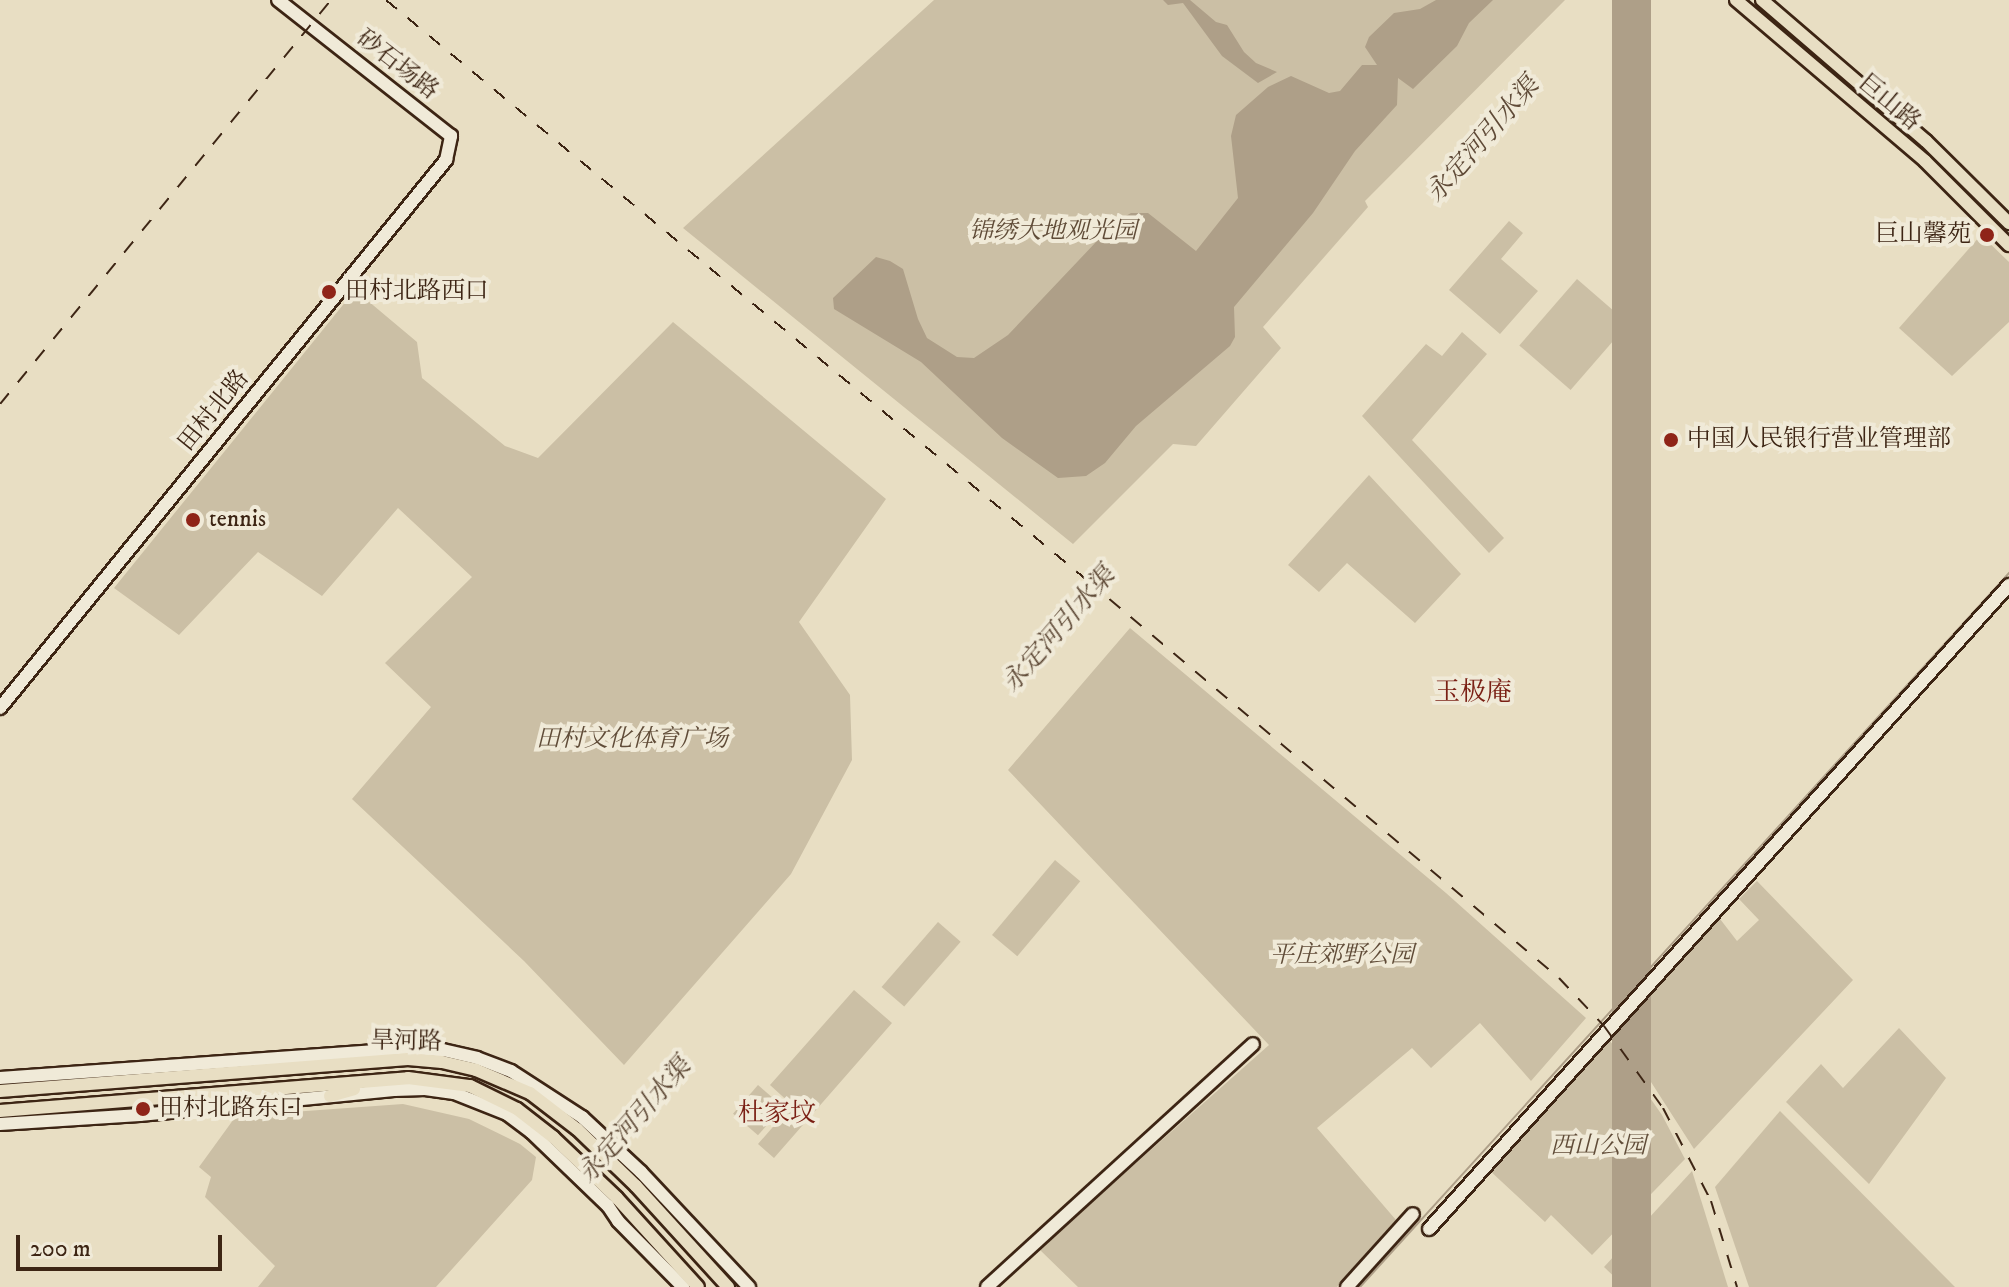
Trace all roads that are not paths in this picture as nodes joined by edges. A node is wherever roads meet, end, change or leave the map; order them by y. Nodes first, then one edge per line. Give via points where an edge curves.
1 (278, 0) edge
2 (1736, 0) edge
3 (1762, 0) edge
4 (451, 136) joint
5 (2009, 223) edge
6 (2009, 245) edge
7 (2009, 585) edge
8 (0, 708) edge
9 (1253, 1044) dead end
10 (289, 1068) junction
11 (0, 1078) edge
12 (379, 1081) junction
13 (289, 1089) junction
14 (0, 1091) edge
15 (330, 1096) junction
16 (0, 1111) edge
17 (579, 1123) junction
18 (0, 1124) edge
19 (558, 1149) junction
20 (612, 1202) junction
21 (1413, 1214) dead end
22 (1429, 1229) dead end
23 (683, 1287) edge
24 (698, 1287) edge
25 (728, 1287) edge
26 (749, 1287) edge
27 (987, 1287) edge
28 (1347, 1287) edge

1 - 4 street, 砂石场路
2 - 6 main road, 巨山路 via 1925,161
3 - 5 main road, 巨山路 via 1926,141
4 - 8 street, 田村北路 via 441,169
7 - 22 street
9 - 27 street
10 - 13 main road via 294,1078
10 - 14 main road, 旱河路
10 - 17 main road, 旱河路 via 408,1059 442,1062 530,1093
11 - 17 street, 旱河路 via 443,1050 511,1071
12 - 13 main road, 旱河路
12 - 15 main road
12 - 19 main road, 旱河路 via 440,1080 470,1086 517,1109
13 - 16 main road, 旱河路
15 - 18 street, 旱河路
15 - 19 street, 旱河路 via 425,1089 454,1093 507,1114
17 - 19 street
17 - 25 main road, 旱河路
17 - 26 street, 旱河路 via 641,1172
19 - 20 main road, 旱河路
20 - 23 street, 旱河路 via 618,1221
20 - 24 main road, 旱河路
21 - 28 street

